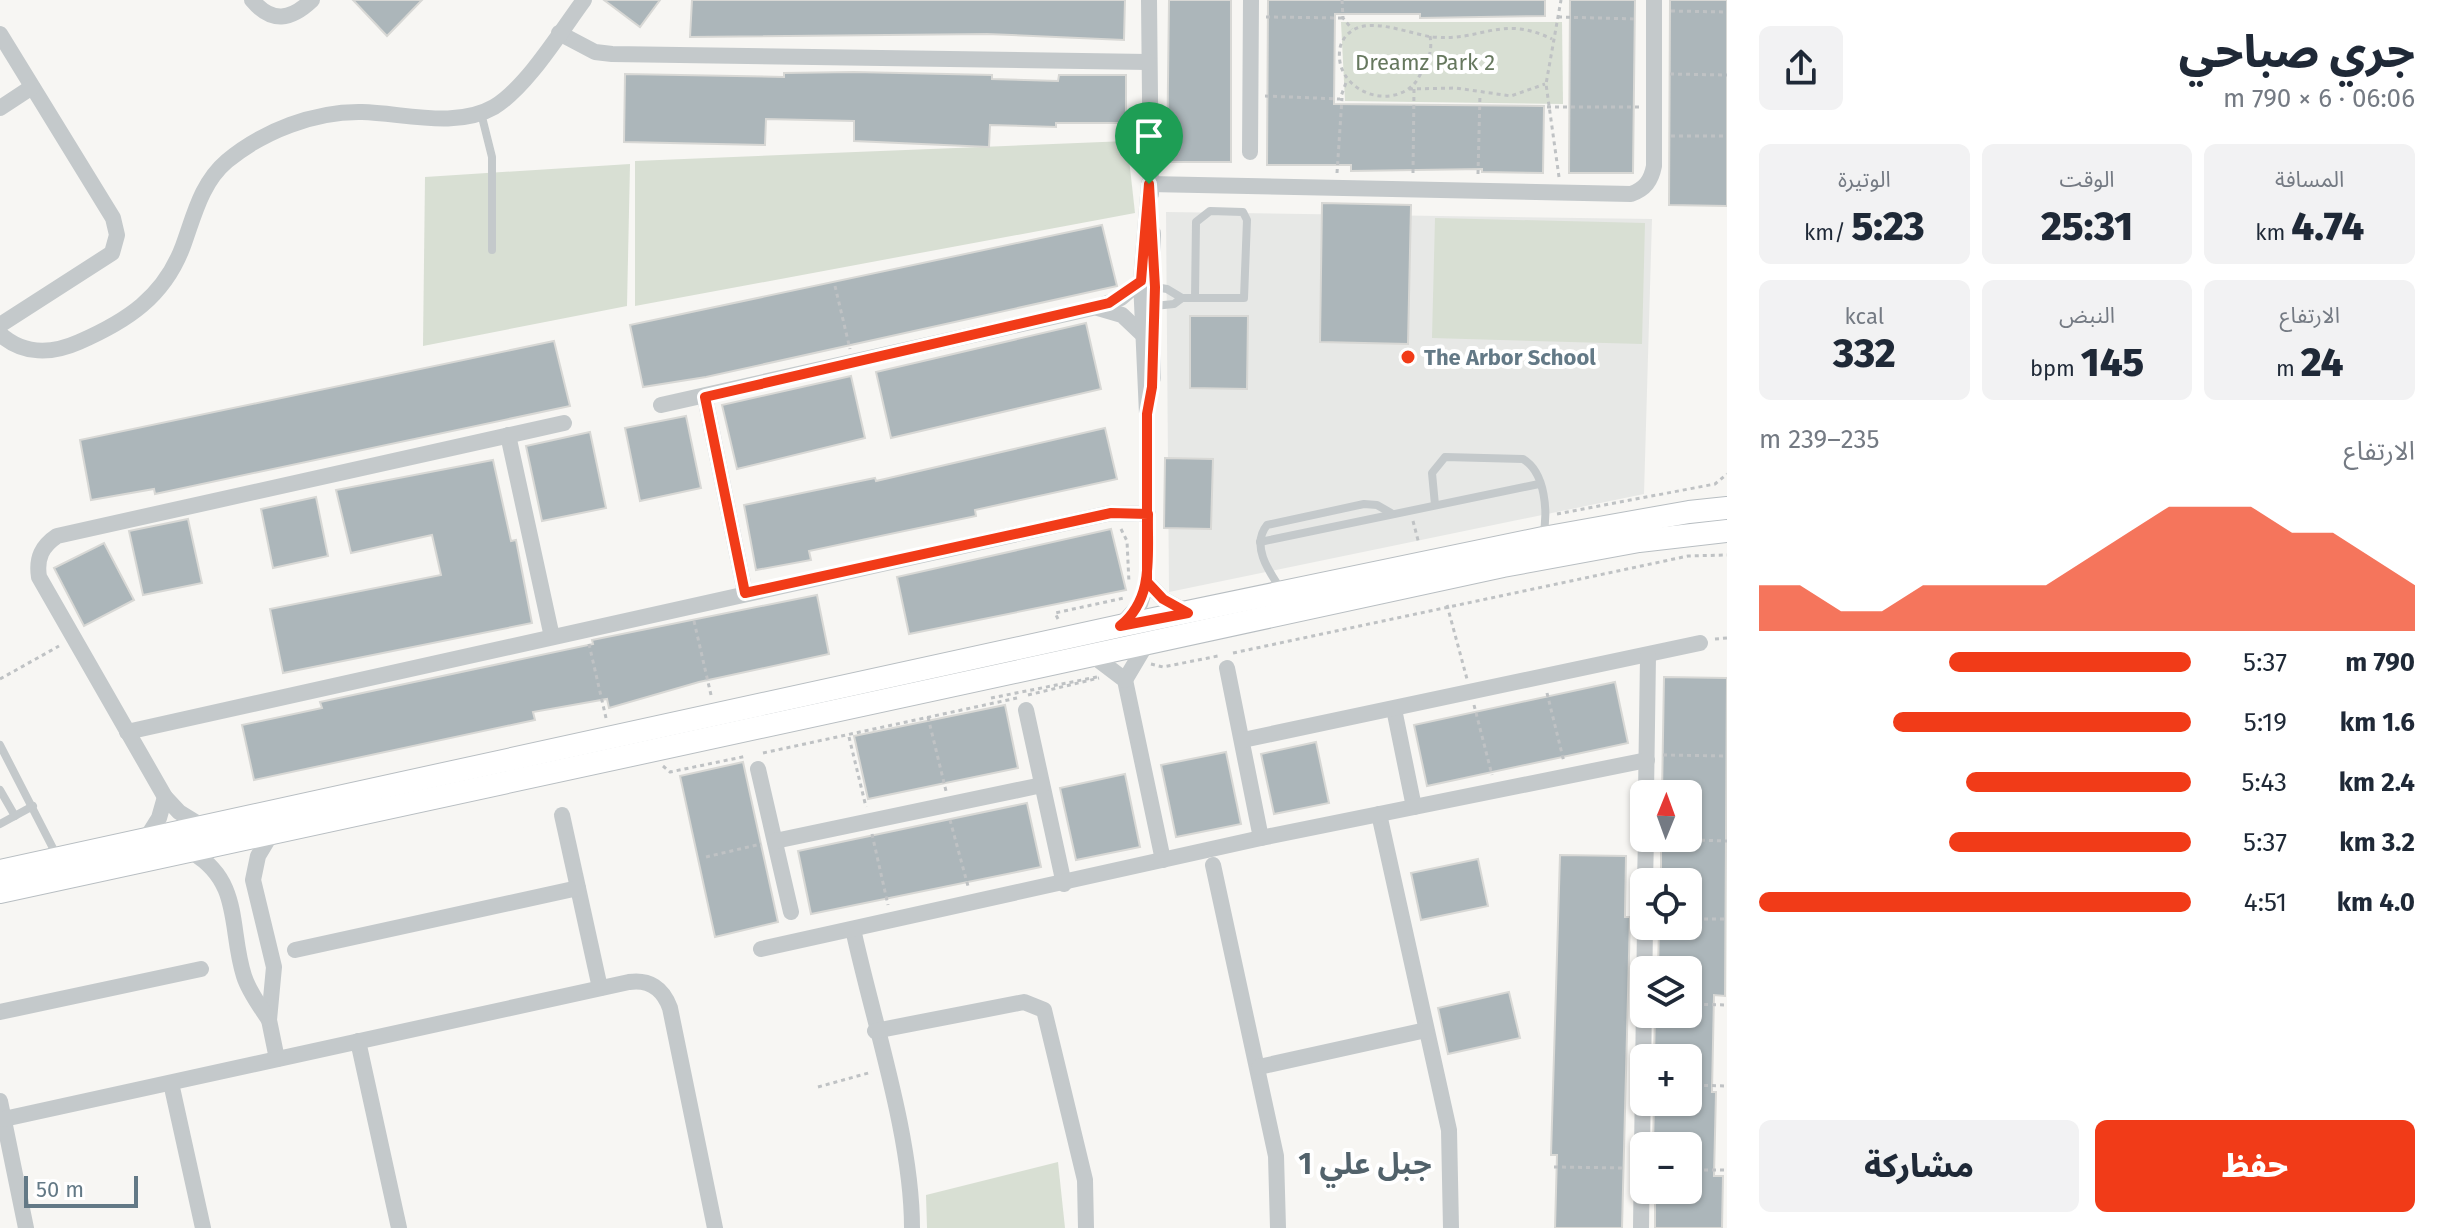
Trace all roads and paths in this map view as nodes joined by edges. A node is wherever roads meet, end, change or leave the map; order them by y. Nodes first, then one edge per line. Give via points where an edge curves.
1 (252, 0) edge
2 (312, 0) edge
3 (584, 0) edge
4 (1149, 0) edge
5 (1342, 0) edge
6 (1561, 0) edge
7 (1250, 9) edge
8 (1654, 10) edge
9 (1727, 12) edge
10 (1558, 17) junction
11 (1343, 18) junction
12 (1352, 30) junction
13 (559, 33) junction
14 (0, 34) edge
15 (1430, 36) junction
16 (1552, 39) junction
17 (1148, 62) junction
18 (1654, 74) junction
19 (1727, 75) edge
20 (1347, 80) junction
21 (1546, 84) junction
22 (32, 87) junction
23 (1411, 89) junction
24 (1342, 94) junction
25 (1480, 94) junction
26 (1250, 96) junction
27 (1547, 107) junction
28 (1654, 107) junction
29 (0, 108) edge
30 (481, 113) junction
31 (1654, 136) junction
32 (1727, 136) edge
33 (1250, 152) dead end
34 (1337, 173) dead end
35 (1149, 184) junction
36 (1413, 190) junction
37 (1478, 191) junction
38 (1559, 193) junction
39 (492, 250) dead end
40 (1148, 284) junction
41 (835, 286) dead end
42 (1182, 298) junction
43 (1195, 298) junction
44 (1154, 306) junction
45 (1097, 307) junction
46 (0, 325) edge
47 (1141, 333) junction
48 (0, 334) edge
49 (853, 363) junction
50 (705, 397) junction
51 (661, 405) dead end
52 (1147, 414) junction
53 (564, 423) dead end
54 (508, 435) junction
55 (1727, 474) edge
56 (1539, 484) junction
57 (1435, 505) junction
58 (1727, 508) edge
59 (1410, 510) junction
60 (1111, 513) junction
61 (1148, 514) junction
62 (1392, 514) junction
63 (1545, 527) junction
64 (1727, 531) edge
65 (1260, 542) junction
66 (1419, 548) dead end
67 (1727, 555) edge
68 (1147, 582) junction
69 (745, 593) junction
70 (1283, 593) junction
71 (690, 605) junction
72 (1188, 613) junction
73 (1059, 625) dead end
74 (1120, 626) junction
75 (585, 628) junction
76 (552, 637) junction
77 (74, 638) junction
78 (1147, 643) junction
79 (1700, 643) dead end
80 (1092, 655) junction
81 (1648, 656) junction
82 (1227, 668) dead end
83 (1123, 672) junction
84 (1543, 677) junction
85 (0, 679) edge
86 (712, 698) dead end
87 (1394, 709) junction
88 (1026, 710) dead end
89 (928, 717) junction
90 (606, 719) dead end
91 (127, 732) junction
92 (1243, 740) junction
93 (1, 750) edge
94 (645, 752) junction
95 (1727, 756) edge
96 (1647, 757) junction
97 (1564, 762) dead end
98 (758, 769) dead end
99 (1646, 780) edge
100 (1042, 785) junction
101 (0, 792) edge
102 (165, 797) junction
103 (947, 805) junction
104 (33, 806) junction
105 (1414, 807) junction
106 (1379, 814) junction
107 (562, 815) dead end
108 (15, 816) junction
109 (0, 824) edge
110 (205, 828) junction
111 (270, 836) junction
112 (1261, 838) junction
113 (1702, 840) edge
114 (775, 841) junction
115 (1727, 841) edge
116 (143, 843) junction
117 (193, 853) junction
118 (706, 857) dead end
119 (59, 860) junction
120 (1163, 860) junction
121 (1213, 865) dead end
122 (0, 871) edge
123 (1064, 884) junction
124 (578, 888) junction
125 (0, 892) edge
126 (970, 892) dead end
127 (791, 912) dead end
128 (1702, 919) edge
129 (1727, 919) edge
130 (853, 929) junction
131 (266, 933) junction
132 (238, 939) junction
133 (1645, 940) edge
134 (761, 949) dead end
135 (295, 950) dead end
136 (201, 969) dead end
137 (600, 988) junction
138 (1702, 1004) edge
139 (1727, 1005) edge
140 (0, 1012) edge
141 (269, 1020) junction
142 (1426, 1030) junction
143 (875, 1031) junction
144 (358, 1041) junction
145 (277, 1059) junction
146 (1259, 1067) junction
147 (887, 1068) junction
148 (171, 1083) junction
149 (1702, 1085) edge
150 (1727, 1086) edge
151 (818, 1087) dead end
152 (0, 1101) edge
153 (4, 1119) junction
154 (1642, 1132) edge
155 (1554, 1167) dead end
156 (1630, 1169) edge
157 (1702, 1170) edge
158 (1727, 1170) edge
159 (1641, 1204) edge
160 (26, 1228) edge
161 (203, 1228) edge
162 (399, 1228) edge
163 (715, 1228) edge
164 (912, 1228) edge
165 (1086, 1228) edge
166 (1278, 1228) edge
167 (1451, 1228) edge
168 (1641, 1228) edge

1 - 2 street via 278,18 299,12
3 - 13 street
4 - 17 street
5 - 11 path
6 - 10 path
7 - 11 path
7 - 26 street
8 - 9 path
8 - 10 path
8 - 18 street
10 - 16 path
11 - 12 path
12 - 15 path via 1368,26
12 - 20 path via 1340,50
13 - 17 street via 595,52 612,54
13 - 30 street via 509,95
14 - 22 street
15 - 16 path via 1503,27
15 - 23 path via 1429,58
16 - 21 path
17 - 35 street
18 - 19 path
18 - 28 street
20 - 23 path via 1373,95
20 - 24 path
21 - 25 path via 1511,96
21 - 27 path
22 - 29 street
22 - 46 street via 113,218 116,244 112,253 64,287
23 - 25 path via 1456,88
23 - 36 path
24 - 26 path via 1340,99
24 - 34 path
25 - 37 path
26 - 33 street
27 - 28 path
27 - 38 path via 1557,148
28 - 31 street
30 - 39 lane via 492,157
30 - 48 street via 459,118 329,114 270,134 240,150 208,183 172,270 131,316 48,351 18,346
31 - 32 path
31 - 38 street via 1652,176 1640,190
35 - 36 street
35 - 40 street
36 - 37 street
37 - 38 street
40 - 42 lane
40 - 44 street
40 - 45 street
40 - 47 street
41 - 49 path
42 - 43 lane
42 - 44 lane
43 - 43 lane via 1196,222 1210,211 1243,212 1245,295
44 - 52 street
45 - 47 street via 1122,315
45 - 49 street
47 - 52 street
49 - 50 street
50 - 51 street
50 - 69 street
52 - 61 street
53 - 54 street
54 - 76 street
54 - 77 street via 57,536 39,557 39,577
55 - 63 path via 1715,484
56 - 57 lane
56 - 57 lane via 1523,459 1454,455 1432,473
56 - 63 lane
57 - 59 lane
58 - 63 street
59 - 62 lane
59 - 66 path
60 - 61 street
60 - 69 street
60 - 73 path via 1113,525 1123,529 1127,541 1130,596 1055,613
61 - 68 street
62 - 65 lane
62 - 65 lane via 1369,503 1317,514 1267,525
63 - 70 street
64 - 78 street via 1503,566
65 - 70 lane via 1265,564
67 - 83 path via 1688,556
68 - 72 street
68 - 74 street via 1140,604
69 - 71 street
70 - 72 street
71 - 75 street
71 - 86 path
72 - 74 street
74 - 110 street
75 - 76 street
75 - 90 path
76 - 91 street
77 - 85 path
77 - 91 street
78 - 80 street
78 - 83 street
79 - 81 street
80 - 83 street
80 - 94 street
81 - 84 street
81 - 96 street
82 - 92 street
83 - 89 path
83 - 120 street
84 - 87 street
84 - 97 path
87 - 92 street
87 - 105 street
88 - 100 street
89 - 94 path via 670,772
89 - 103 path
91 - 102 street
92 - 112 street
93 - 104 lane
94 - 111 street
95 - 96 path
96 - 99 street
96 - 105 street
98 - 114 street
100 - 103 street
100 - 123 street
101 - 108 lane
102 - 110 street
102 - 116 street
103 - 114 street
103 - 126 path
104 - 108 lane
104 - 119 lane
105 - 106 street
106 - 112 street
106 - 142 street
107 - 124 street
108 - 109 lane
110 - 116 street
111 - 117 street
111 - 131 street via 253,880
112 - 120 street
113 - 115 path
114 - 118 path
114 - 127 street
116 - 119 street
117 - 125 street
117 - 132 street via 226,886
119 - 122 street
120 - 123 street
121 - 146 street
123 - 130 street
124 - 135 street
124 - 137 street
128 - 129 path
130 - 134 street
130 - 143 street
131 - 132 street
131 - 141 street via 274,967
132 - 141 street via 246,982
133 - 154 street
136 - 140 street
137 - 144 street
137 - 163 street via 644,982 667,1000
138 - 139 path
141 - 145 street
142 - 146 street
142 - 167 street via 1450,1139
143 - 147 street
143 - 165 street via 1024,1002 1044,1010 1085,1180
144 - 145 street
144 - 162 street
145 - 148 street
146 - 166 street via 1277,1164
147 - 151 path
147 - 164 street
148 - 153 street
148 - 161 street
149 - 150 path
152 - 153 street
153 - 160 street
155 - 156 path
157 - 158 path
159 - 168 street

